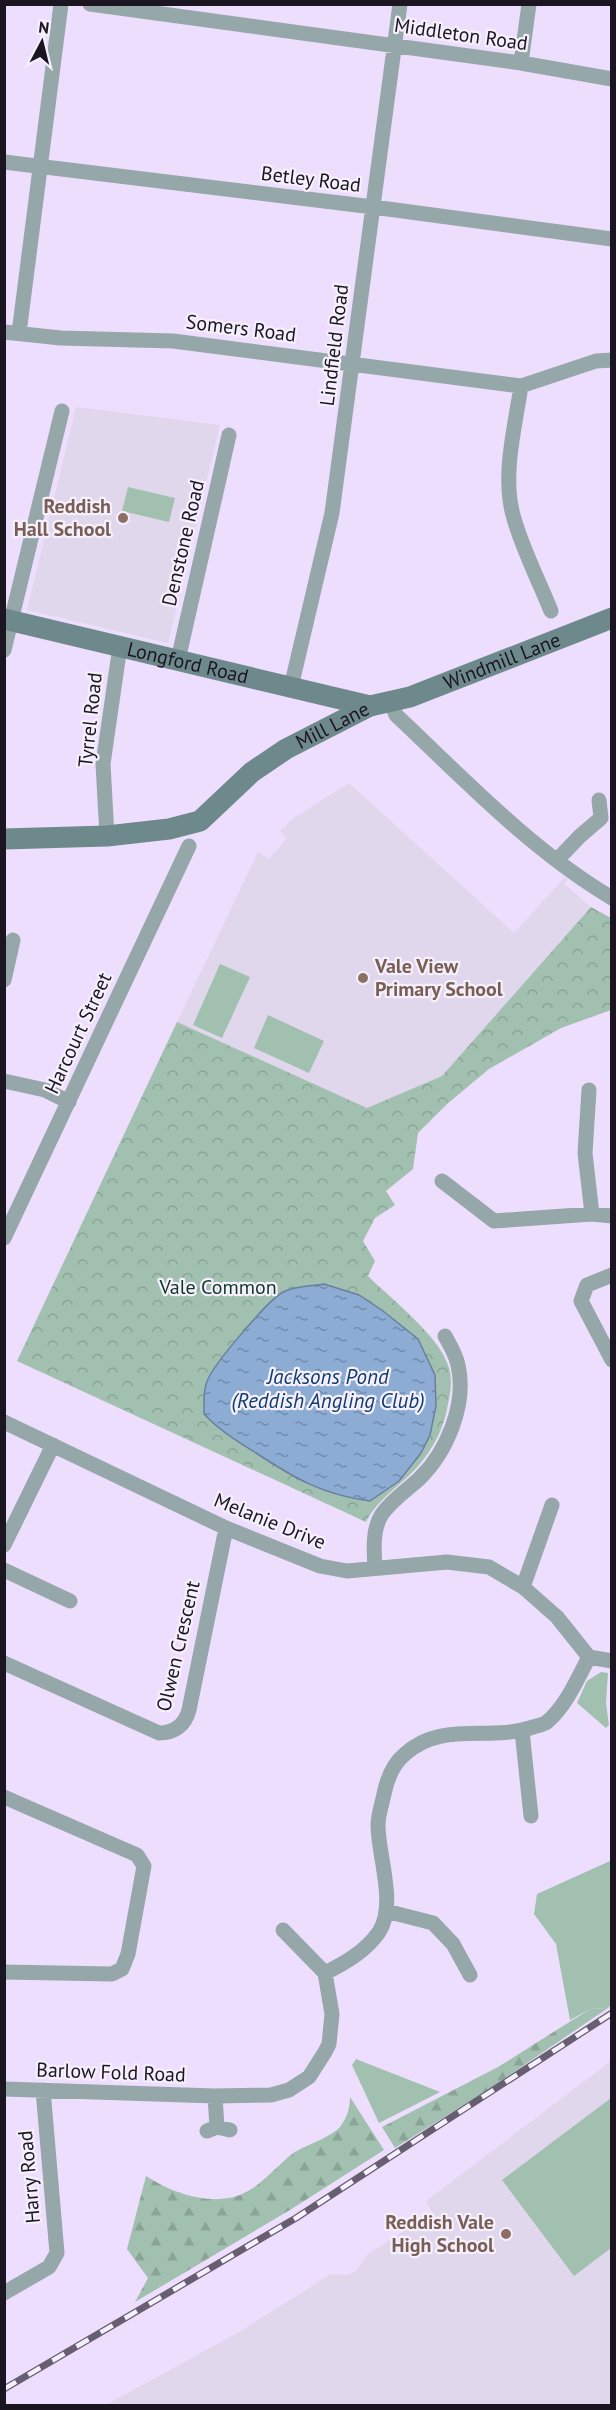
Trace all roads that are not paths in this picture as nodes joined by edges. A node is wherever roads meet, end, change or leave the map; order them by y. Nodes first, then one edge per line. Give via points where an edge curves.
1 (61, 4) edge
2 (90, 4) edge
3 (399, 4) edge
4 (529, 4) edge
5 (394, 45) junction
6 (521, 63) junction
7 (612, 79) edge
8 (4, 162) edge
9 (40, 167) junction
10 (373, 207) junction
11 (612, 239) edge
12 (12, 332) edge
13 (612, 360) edge
14 (353, 364) junction
15 (521, 386) junction
16 (62, 411) dead end
17 (229, 435) dead end
18 (551, 611) dead end
19 (612, 618) edge
20 (8, 620) edge
21 (120, 646) junction
22 (4, 650) edge
23 (178, 660) junction
24 (291, 687) junction
25 (318, 694) junction
26 (381, 704) junction
27 (324, 729) junction
28 (599, 800) dead end
29 (606, 819) edge
30 (107, 836) junction
31 (4, 839) edge
32 (189, 846) dead end
33 (557, 860) junction
34 (612, 898) edge
35 (13, 940) dead end
36 (4, 980) edge
37 (4, 1081) edge
38 (589, 1090) dead end
39 (69, 1102) junction
40 (442, 1181) dead end
41 (592, 1214) junction
42 (612, 1216) edge
43 (4, 1238) edge
44 (612, 1275) edge
45 (446, 1336) dead end
46 (612, 1360) edge
47 (4, 1422) edge
48 (53, 1445) junction
49 (552, 1504) dead end
50 (226, 1528) junction
51 (4, 1545) edge
52 (375, 1568) junction
53 (4, 1570) edge
54 (523, 1587) junction
55 (70, 1600) dead end
56 (589, 1657) junction
57 (612, 1661) edge
58 (4, 1663) edge
59 (522, 1731) junction
60 (4, 1797) edge
61 (531, 1816) dead end
62 (386, 1911) junction
63 (283, 1930) dead end
64 (4, 1972) edge
65 (325, 1973) junction
66 (470, 1975) dead end
67 (4, 2089) edge
68 (43, 2090) junction
69 (215, 2096) junction
70 (218, 2129) dead end
71 (4, 2293) edge

1 - 9 street
2 - 5 street, Middleton Road
3 - 5 street, Lindfield Road
4 - 6 street
5 - 6 street, Middleton Road
5 - 10 street, Lindfield Road
6 - 7 street, Middleton Road
8 - 9 street, Betley Road
9 - 10 street, Betley Road
9 - 12 street
10 - 11 street, Betley Road
10 - 14 street, Lindfield Road
12 - 14 street, Somers Road via 61,338 173,341
13 - 15 street, Somers Road
14 - 15 street, Somers Road
14 - 24 street, Lindfield Road via 332,513
15 - 18 street via 509,472 513,515
16 - 20 street
17 - 23 street, Denstone Road
19 - 26 street, Windmill Lane via 410,697
20 - 21 street, Longford Road
20 - 22 street
21 - 23 street, Longford Road
21 - 30 street, Tyrrel Road via 103,764
23 - 24 street, Longford Road
24 - 25 street, Longford Road
25 - 26 street, Longford Road
25 - 27 street via 328,710
26 - 27 street, Mill Lane
26 - 33 street, Mill Lane via 505,818
27 - 30 street, Mill Lane via 252,772 200,821
28 - 29 street
29 - 33 street via 580,836
30 - 31 street, Mill Lane
32 - 39 street, Harcourt Street
33 - 34 street, Mill Lane
35 - 36 street
37 - 39 street via 45,1090
38 - 41 street via 585,1153
39 - 43 street, Harcourt Street
40 - 41 street via 494,1221
41 - 42 street
44 - 46 street via 587,1285 581,1301
45 - 52 street via 460,1375 452,1428 421,1478 382,1514 374,1545
47 - 48 street, Melanie Drive
48 - 50 street, Melanie Drive
48 - 51 street
49 - 54 street
50 - 52 street, Melanie Drive via 320,1566 347,1571
50 - 58 street, Olwen Crescent via 189,1710 184,1724 176,1729 159,1733
52 - 54 street, Melanie Drive via 447,1562 489,1567
53 - 55 street
54 - 56 street, Melanie Drive via 557,1617
56 - 57 street
56 - 59 street via 565,1700 546,1723
59 - 61 street
59 - 62 street via 445,1734 425,1740 394,1766 378,1824
60 - 64 street via 137,1855 144,1866 122,1969 112,1974
62 - 65 street via 380,1931 369,1943 351,1959
62 - 66 street via 433,1923 453,1944
63 - 65 street
65 - 69 street, Barlow Fold Road via 332,2014 329,2044 309,2077 289,2090 271,2095
67 - 68 street, Barlow Fold Road
68 - 69 street, Barlow Fold Road
68 - 71 street, Harry Road via 57,2253 49,2267
69 - 70 street

